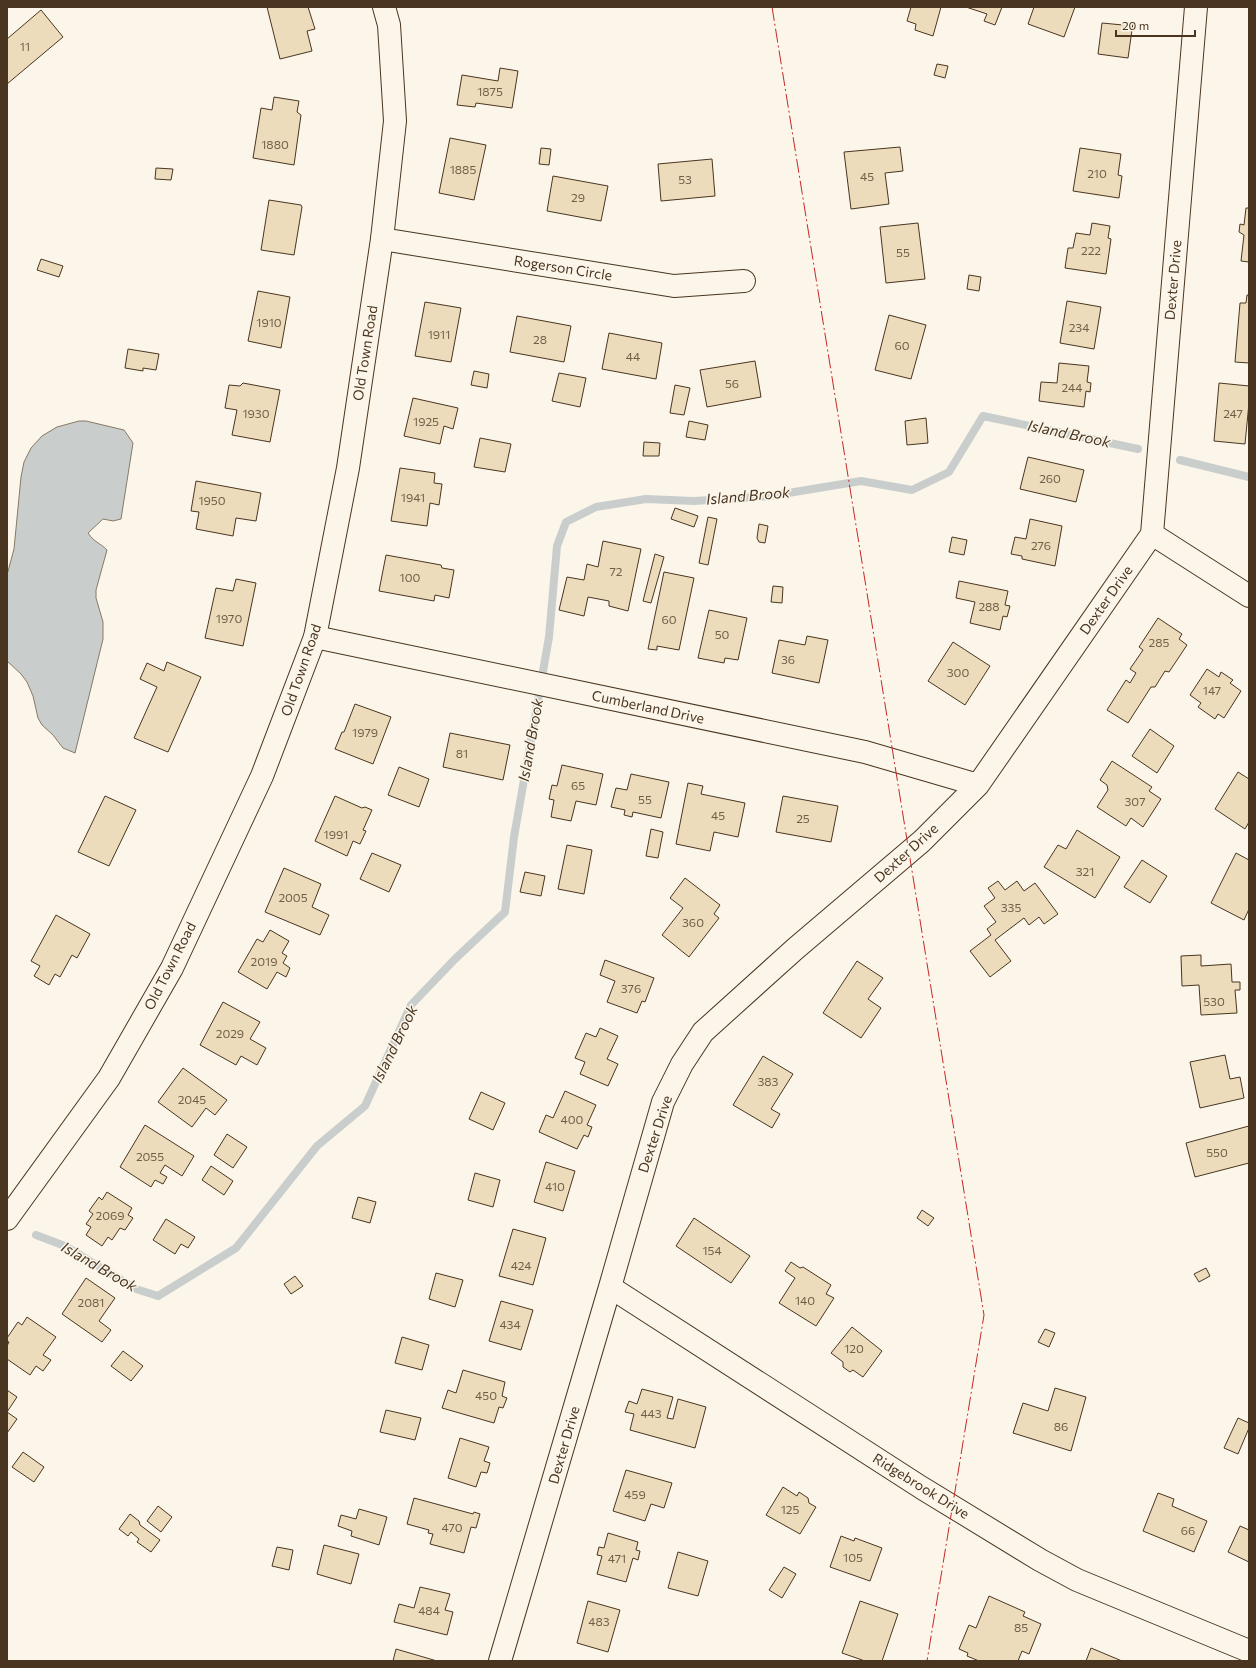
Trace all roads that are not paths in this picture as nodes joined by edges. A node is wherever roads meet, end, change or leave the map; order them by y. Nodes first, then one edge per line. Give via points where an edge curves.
1 (384, 7) edge
2 (1196, 7) edge
3 (382, 239) junction
4 (744, 282) dead end
5 (1152, 534) junction
6 (1249, 596) edge
7 (315, 637) junction
8 (978, 785) junction
9 (7, 1219) edge
10 (610, 1287) junction
11 (1249, 1651) edge
12 (500, 1661) edge

1 - 3 street, Old Town Road via 389,25 396,121
2 - 5 street, Dexter Drive
3 - 4 street, Rogerson Circle via 674,286
3 - 7 street, Old Town Road via 348,468
5 - 6 street
5 - 8 street, Dexter Drive
7 - 8 street, Cumberland Drive via 865,752
7 - 9 street, Old Town Road via 262,776 172,968 109,1078
8 - 10 street, Dexter Drive via 922,841 795,949 703,1032 662,1102
10 - 11 street, Ridgebrook Drive via 922,1488 1040,1560 1077,1580
10 - 12 street, Dexter Drive

